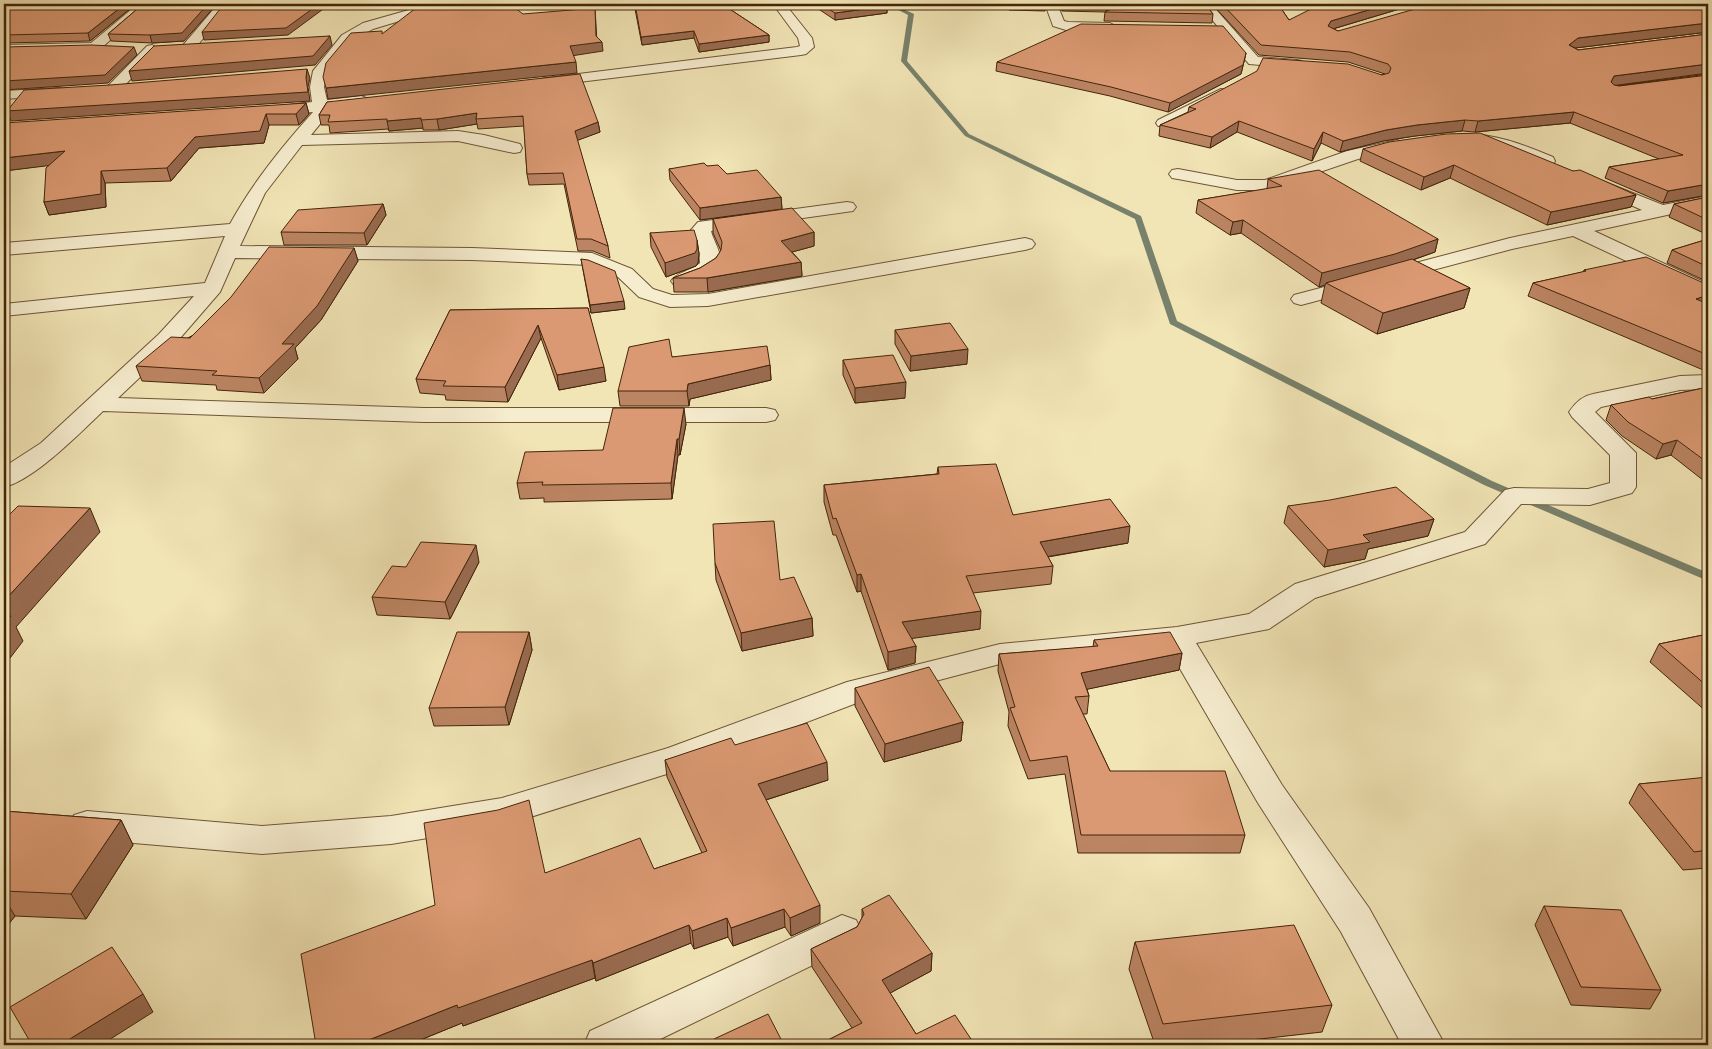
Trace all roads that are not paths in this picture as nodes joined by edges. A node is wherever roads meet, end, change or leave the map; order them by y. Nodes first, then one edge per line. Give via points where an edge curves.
1 (145, 4) edge
2 (224, 4) edge
3 (442, 4) edge
4 (779, 4) edge
5 (1051, 4) edge
6 (1205, 4) edge
7 (1120, 28) edge
8 (1208, 29) edge
9 (1227, 29) junction
10 (207, 46) edge
11 (94, 47) junction
12 (113, 47) edge
13 (133, 48) edge
14 (4, 49) edge
15 (1254, 61) junction
16 (1310, 65) edge
17 (1249, 77) edge
18 (528, 84) edge
19 (1234, 85) edge
20 (163, 86) edge
21 (73, 91) edge
22 (4, 94) edge
23 (380, 99) edge
24 (321, 106) junction
25 (258, 112) edge
26 (1164, 123) edge
27 (296, 140) junction
28 (1443, 140) edge
29 (1416, 142) edge
30 (514, 148) dead end
31 (1562, 168) edge
32 (1178, 174) dead end
33 (1581, 176) edge
34 (1708, 201) edge
35 (846, 207) dead end
36 (1663, 212) junction
37 (237, 228) junction
38 (1576, 230) junction
39 (1025, 244) dead end
40 (4, 249) edge
41 (229, 252) junction
42 (212, 288) junction
43 (1708, 292) edge
44 (646, 293) junction
45 (1301, 299) dead end
46 (4, 310) edge
47 (1708, 382) edge
48 (97, 404) junction
49 (766, 415) dead end
50 (4, 479) edge
51 (1177, 637) junction
52 (53, 822) edge
53 (842, 932) edge
54 (605, 1045) edge
55 (1424, 1045) edge

1 - 11 street
2 - 10 street via 184,47
3 - 24 street via 339,38 311,72
4 - 18 street via 805,38 807,47 801,51
5 - 7 street via 1058,23 1066,26
6 - 9 street
8 - 9 street
9 - 15 street
11 - 12 street
11 - 14 street
13 - 20 street via 157,48 108,90
15 - 16 street
15 - 17 street
19 - 26 street
21 - 22 street
23 - 24 street
24 - 25 street
24 - 27 street via 321,113
27 - 30 street via 458,136
27 - 37 street via 257,192
28 - 31 street via 1498,140
29 - 32 street via 1353,155 1267,185 1237,185
33 - 36 street
34 - 36 street
35 - 44 street via 705,226 700,230 711,255 710,264 704,272
36 - 38 street
37 - 40 street
37 - 41 street
38 - 43 street
38 - 45 street
39 - 44 street via 708,300 670,301
41 - 42 street
41 - 44 street via 472,254 592,259 625,273
42 - 46 street
42 - 48 street via 166,339
47 - 51 street via 1680,383 1593,401 1581,412 1623,453 1623,487 1590,497 1514,496 1475,538 1305,591 1258,622
48 - 49 street via 424,415
48 - 50 street via 50,448
51 - 52 street via 1000,654 867,688 680,757 502,812 391,830 262,840
51 - 55 street via 1270,794 1355,920
53 - 54 street

